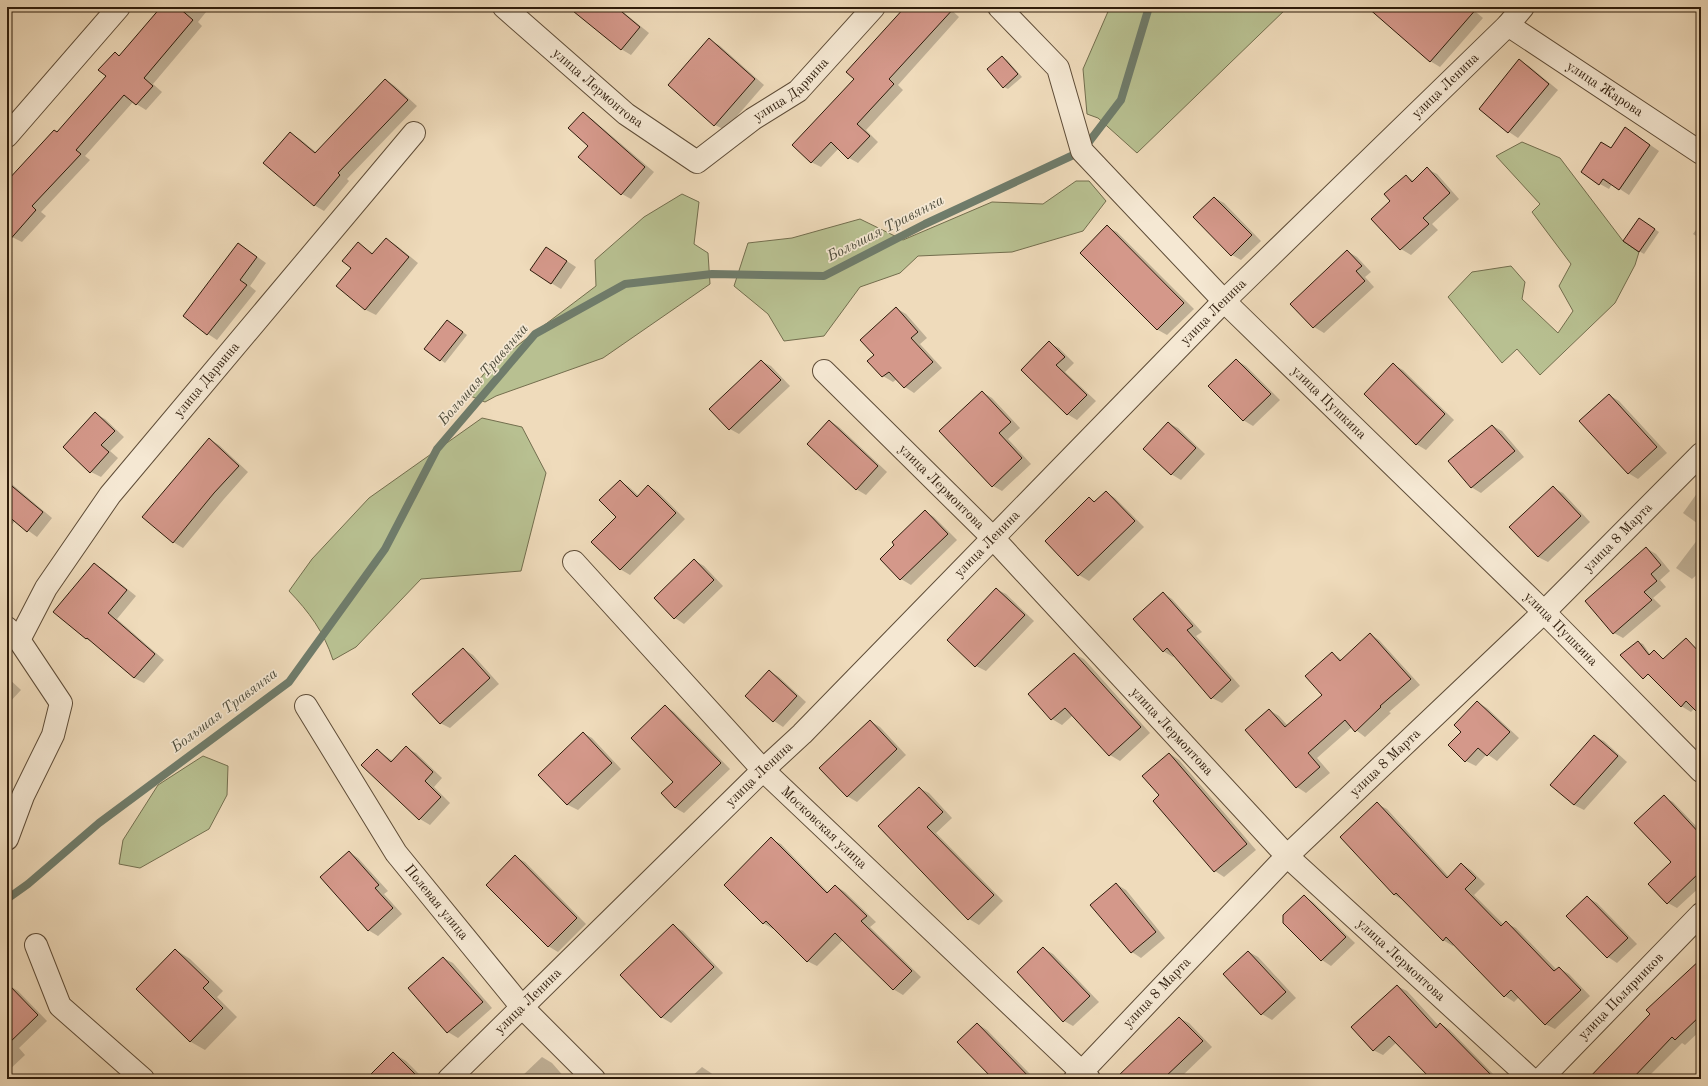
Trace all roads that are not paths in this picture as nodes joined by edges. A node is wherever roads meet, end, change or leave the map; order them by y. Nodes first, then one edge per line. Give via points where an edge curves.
1 (119, 7) edge
2 (504, 7) edge
3 (874, 7) edge
4 (999, 7) edge
5 (1523, 7) edge
6 (1508, 25) junction
7 (414, 133) dead end
8 (7, 136) edge
9 (1701, 153) edge
10 (698, 162) joint
11 (1224, 301) junction
12 (824, 371) dead end
13 (1701, 454) edge
14 (993, 538) junction
15 (574, 562) dead end
16 (1544, 612) junction
17 (13, 634) edge
18 (306, 706) dead end
19 (763, 770) junction
20 (1701, 771) edge
21 (7, 839) edge
22 (1287, 856) junction
23 (1701, 914) edge
24 (36, 945) dead end
25 (521, 1006) junction
26 (1082, 1077) edge
27 (143, 1079) edge
28 (449, 1079) edge
29 (594, 1079) edge
30 (1531, 1079) edge
31 (1541, 1079) edge

1 - 8 street
2 - 10 street, улица Лермонтова via 626,114
3 - 10 street, улица Дарвина via 798,90 753,119
4 - 11 street, улица Пушкина via 1058,68 1082,151
5 - 6 street, улица Ленина
6 - 9 street, улица Жарова
6 - 11 street, улица Ленина
7 - 17 street, улица Дарвина via 110,495
11 - 14 street, улица Ленина
11 - 16 street, улица Пушкина
12 - 14 street, улица Лермонтова
13 - 16 street, улица 8 Марта
14 - 19 street, улица Ленина via 802,734
14 - 22 street, улица Лермонтова
15 - 19 street, Московская улица
16 - 20 street, улица Пушкина
16 - 22 street, улица 8 Марта
17 - 21 street via 60,703 53,736 23,796
18 - 25 street, Полевая улица via 396,853
19 - 25 street, улица Ленина
19 - 26 street, Московская улица
22 - 26 street, улица 8 Марта
22 - 30 street, улица Лермонтова
23 - 31 street, улица Полярников
24 - 27 street via 60,1006
25 - 28 street, улица Ленина
25 - 29 street, Полевая улица

